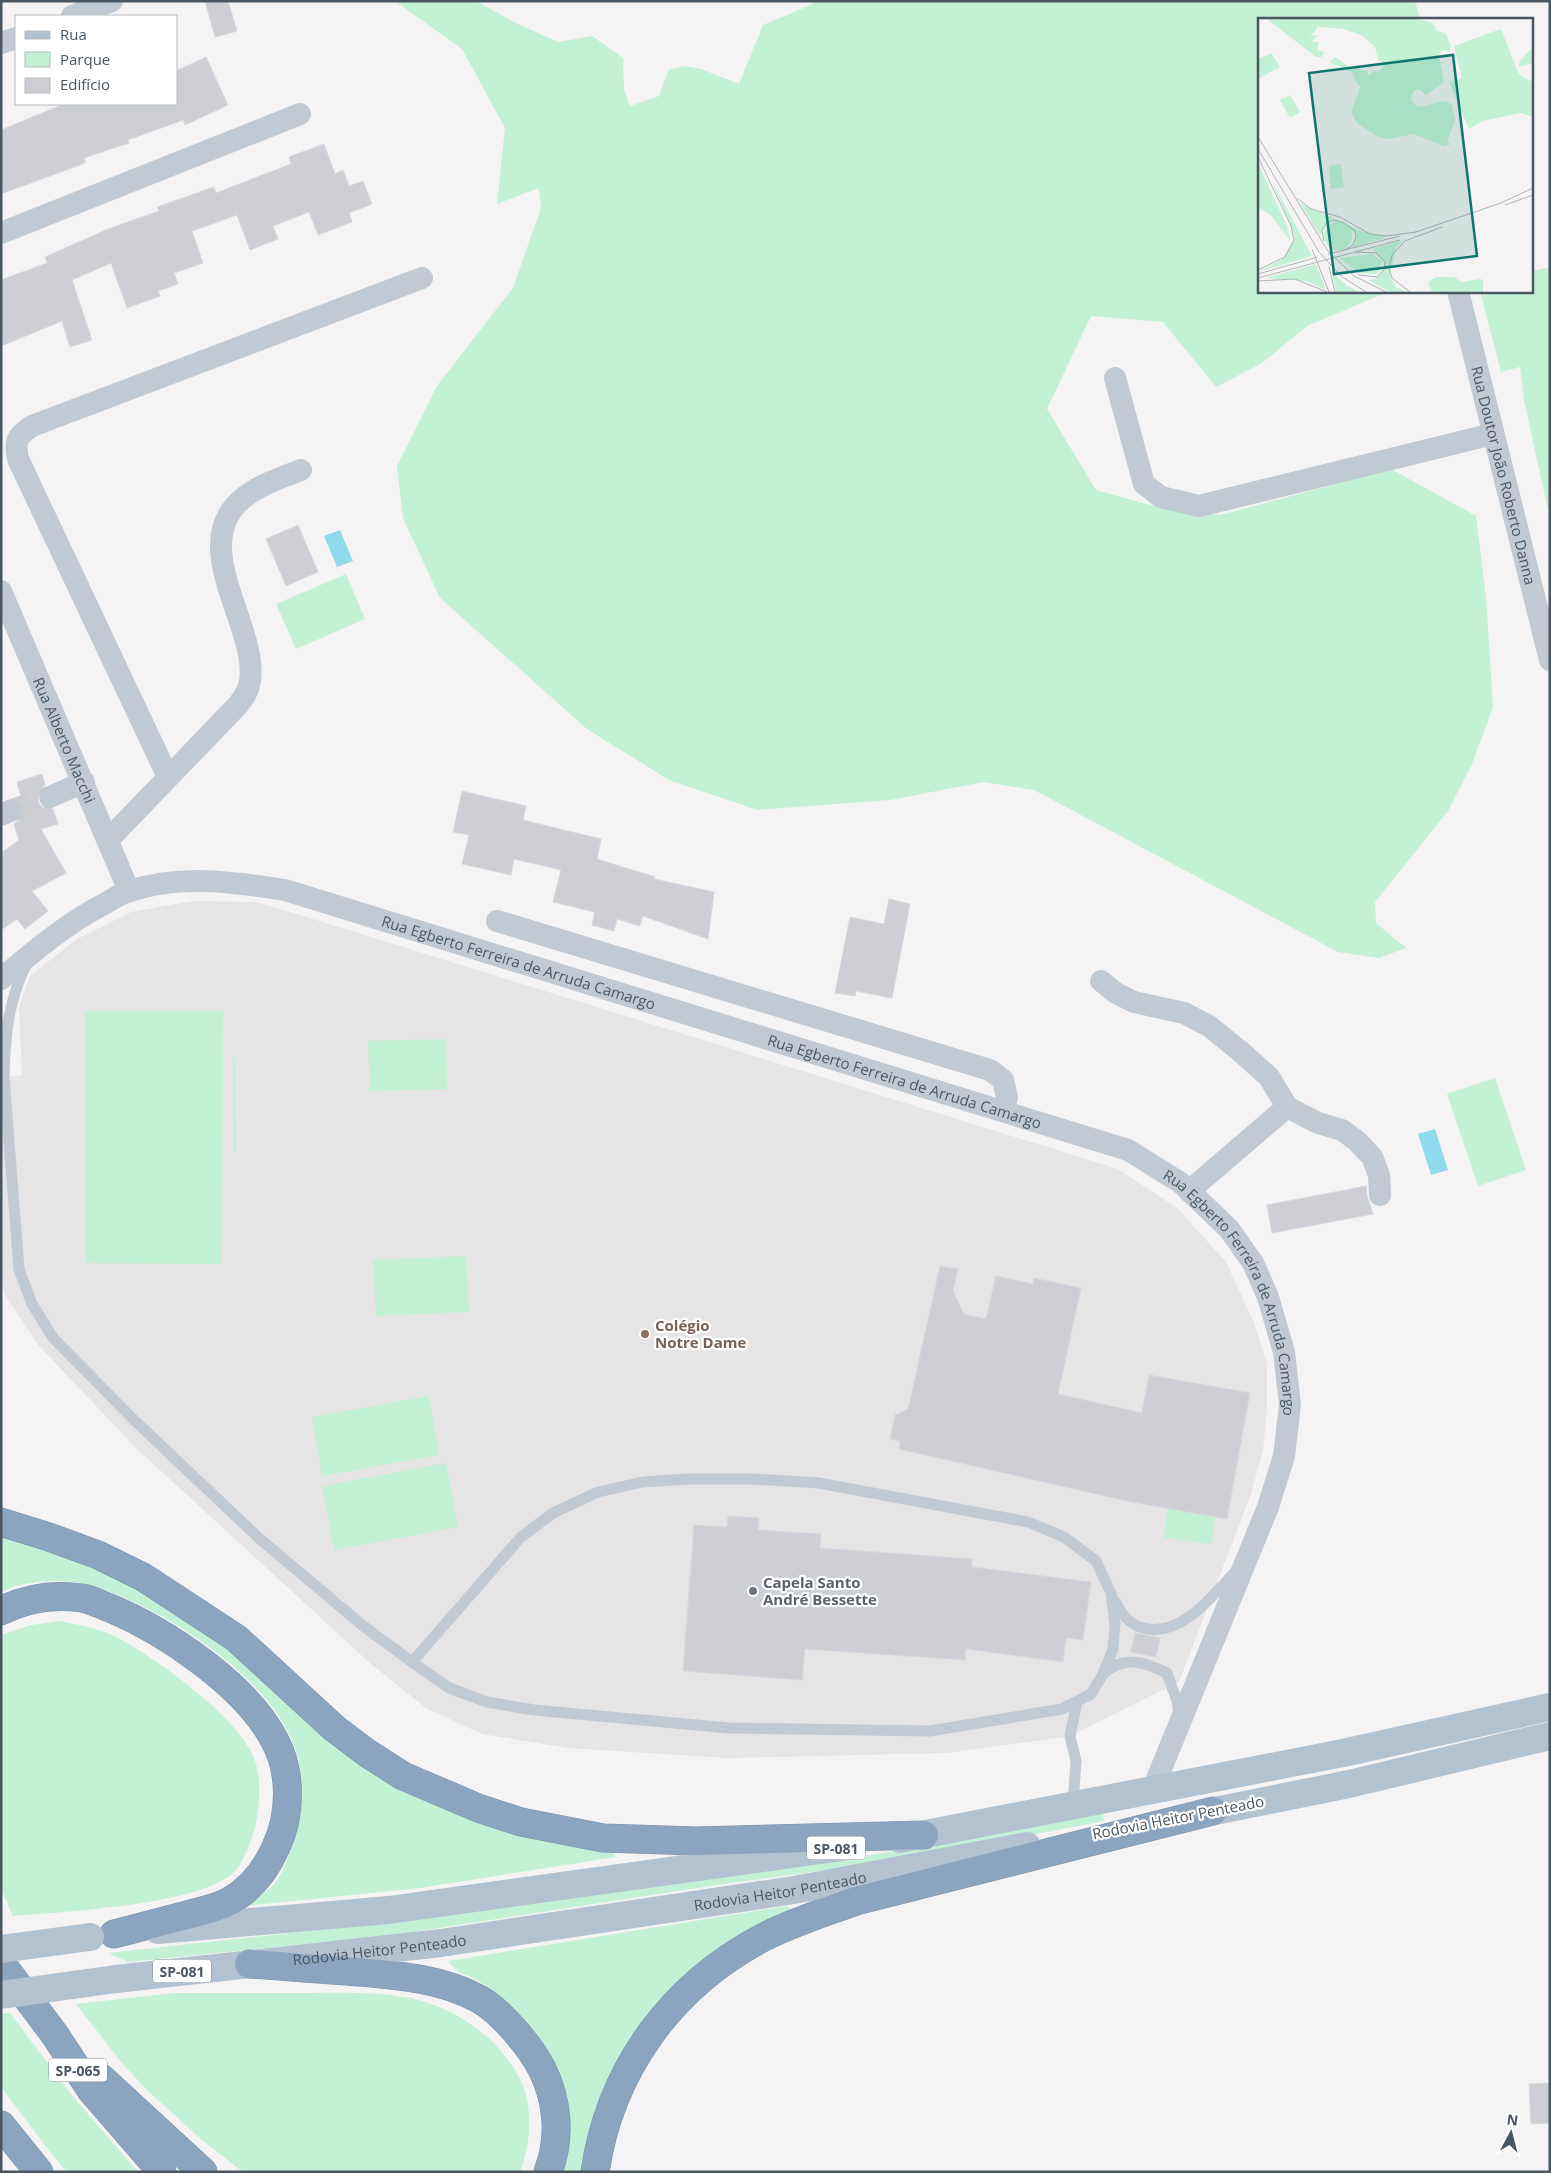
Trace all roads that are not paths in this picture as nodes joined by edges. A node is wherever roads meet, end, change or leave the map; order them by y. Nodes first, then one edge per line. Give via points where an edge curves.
1 (112, 1) edge
2 (75, 15) edge
3 (15, 38) edge
4 (1, 43) edge
5 (300, 114) dead end
6 (1, 233) edge
7 (422, 278) dead end
8 (1458, 292) edge
9 (1115, 378) dead end
10 (1493, 434) junction
11 (300, 470) dead end
12 (1, 591) edge
13 (1550, 660) edge
14 (168, 777) junction
15 (84, 782) junction
16 (50, 798) tunnel mouth
17 (108, 839) junction
18 (129, 890) junction
19 (497, 920) dead end
20 (32, 953) junction
21 (1, 980) edge
22 (1101, 981) dead end
23 (2, 1076) edge
24 (1287, 1107) junction
25 (1003, 1111) junction
26 (1189, 1190) junction
27 (1380, 1195) dead end
28 (1, 1522) edge
29 (1247, 1560) junction
30 (1111, 1593) junction
31 (1, 1611) edge
32 (412, 1662) junction
33 (1103, 1674) junction
34 (1076, 1702) junction
35 (1550, 1707) edge
36 (1180, 1725) junction
37 (1550, 1736) edge
38 (1152, 1791) junction
39 (1073, 1807) junction
40 (1213, 1811) junction
41 (924, 1836) junction
42 (1, 1935) edge
43 (102, 1936) junction
44 (1, 1948) edge
45 (1, 1963) edge
46 (249, 1964) junction
47 (1, 1995) edge
48 (39, 2013) junction
49 (55, 2035) junction
50 (1, 2125) edge
51 (39, 2172) edge
52 (162, 2172) edge
53 (203, 2172) edge
54 (548, 2172) edge
55 (595, 2172) edge

1 - 2 street
3 - 4 street
5 - 6 street
7 - 14 street via 32,426 21,434 16,446 18,459
8 - 10 street, Rua Doutor João Roberto Danna
9 - 10 street via 1144,484 1161,497 1199,506
10 - 13 street, Rua Doutor João Roberto Danna
11 - 14 street via 252,491 240,500 224,527 221,556 249,658 250,683 238,705
12 - 15 street, Rua Alberto Macchi
14 - 17 street
15 - 16 street
15 - 17 street, Rua Alberto Macchi
17 - 18 street, Rua Alberto Macchi
18 - 20 street, Rua Egberto Ferreira de Arruda Camargo via 83,914
18 - 25 street, Rua Egberto Ferreira de Arruda Camargo via 171,882 224,880 285,890
19 - 25 street via 990,1070 1003,1080 1007,1098
20 - 21 street, Rua Egberto Ferreira de Arruda Camargo
20 - 23 lane via 13,994
22 - 24 street via 1134,1002 1184,1014 1209,1026 1269,1077
23 - 32 lane via 19,1269 32,1304 54,1339 260,1539 362,1625
24 - 26 street
24 - 27 street via 1318,1123 1342,1130 1357,1141 1372,1157
25 - 26 street, Rua Egberto Ferreira de Arruda Camargo via 1128,1150
26 - 29 street, Rua Egberto Ferreira de Arruda Camargo via 1228,1229 1253,1263 1268,1297 1284,1352 1290,1405 1284,1456
28 - 41 highway via 98,1555 143,1577 236,1638 334,1728 367,1753 403,1776 478,1808 521,1822 603,1838 696,1842
29 - 30 lane via 1196,1610 1177,1625 1159,1630 1138,1628 1123,1617
29 - 36 street, Rua Egberto Ferreira de Arruda Camargo
30 - 32 lane via 1096,1561 1064,1537 1028,1522 819,1483 752,1479 643,1482 598,1492 552,1513 522,1537
30 - 33 lane via 1113,1649
31 - 43 highway via 16,1603 48,1597 84,1598 128,1616 174,1642 232,1687 256,1713 276,1742 286,1773 287,1810 281,1837 268,1866 250,1886 229,1902
32 - 34 lane via 449,1688 487,1702 534,1710 729,1728 930,1731 1062,1709
33 - 34 lane via 1092,1694
33 - 36 lane via 1114,1665 1131,1661 1167,1673 1177,1701
34 - 39 lane via 1070,1736 1076,1761
35 - 38 main road, Rodovia Heitor Penteado / SP-081
36 - 38 street, Rua Egberto Ferreira de Arruda Camargo
37 - 40 main road, Rodovia Heitor Penteado / SP-081 via 1349,1784
38 - 39 main road, Rodovia Heitor Penteado / SP-081
39 - 41 main road, Rodovia Heitor Penteado / SP-081
40 - 46 main road, Rodovia Heitor Penteado / SP-081 via 794,1890 441,1943
40 - 55 highway via 856,1901 763,1938 693,1985 667,2011 644,2042 624,2075 609,2112
41 - 43 main road, Rodovia Heitor Penteado / SP-081 via 389,1910
42 - 48 highway
43 - 44 main road, Rodovia Heitor Penteado, bridge
45 - 48 highway, SP-065
46 - 47 main road, Rodovia Heitor Penteado / SP-081, bridge
46 - 54 highway via 411,1976 443,1984 480,2000 510,2025 532,2050 550,2086 556,2115 556,2142
48 - 49 highway, SP-065
49 - 52 highway, SP-065 via 91,2090
49 - 53 highway
50 - 51 highway

